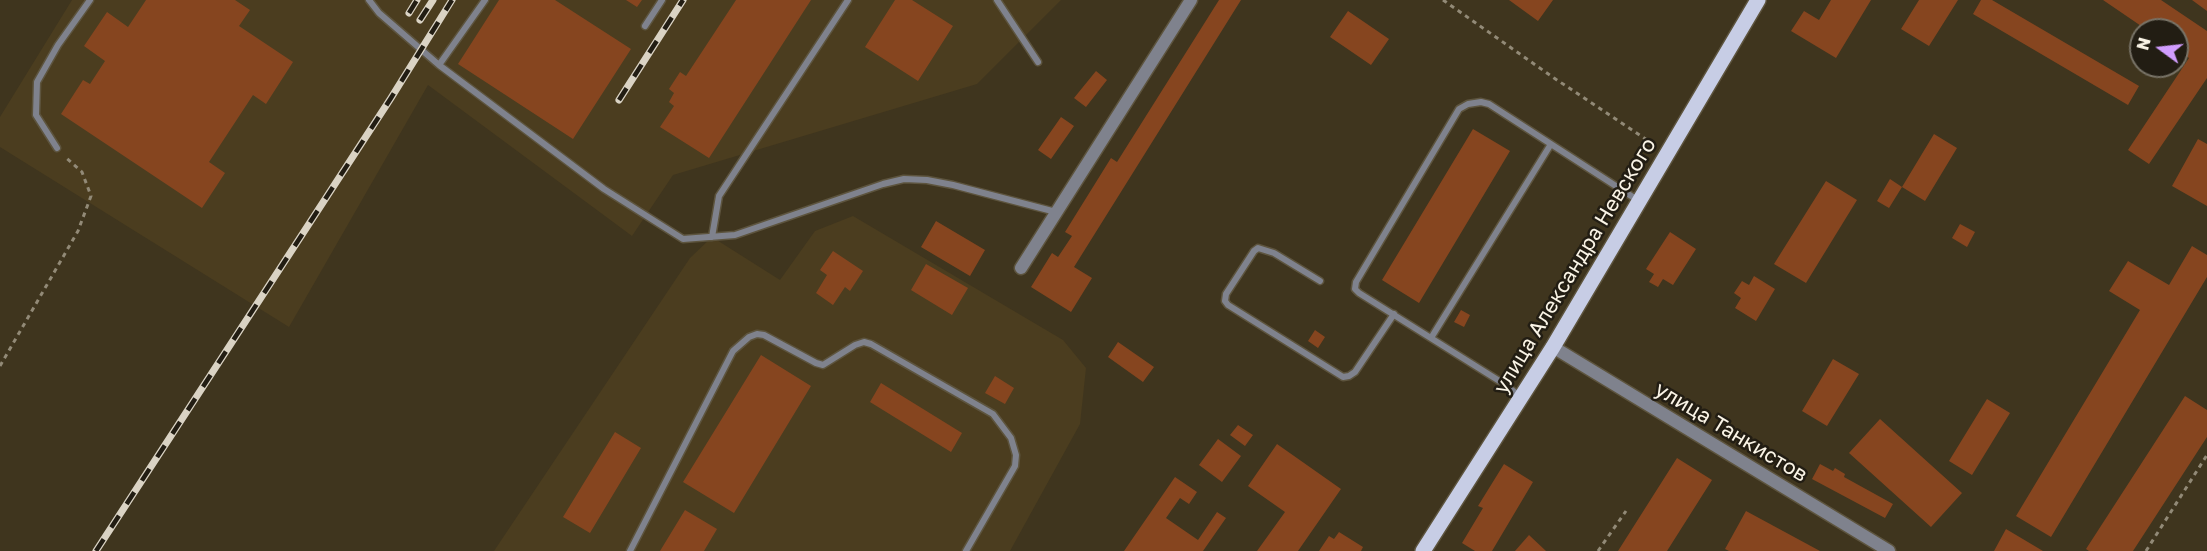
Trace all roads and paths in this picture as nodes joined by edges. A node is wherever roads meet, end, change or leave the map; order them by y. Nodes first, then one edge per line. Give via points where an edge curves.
1 (90, 0) edge
2 (369, 0) edge
3 (485, 0) edge
4 (662, 0) edge
5 (848, 0) edge
6 (997, 0) edge
7 (1191, 0) edge
8 (1443, 0) edge
9 (1758, 0) edge
10 (645, 26) dead end
11 (1038, 62) dead end
12 (439, 65) junction
13 (1551, 144) junction
14 (57, 148) joint
15 (1667, 154) junction
16 (1639, 201) junction
17 (1056, 212) junction
18 (712, 237) junction
19 (1021, 268) dead end
20 (1320, 280) dead end
21 (1394, 314) junction
22 (1431, 338) junction
23 (1553, 347) junction
24 (0, 366) edge
25 (1521, 397) junction
26 (2207, 455) edge
27 (1626, 511) dead end
28 (630, 551) edge
29 (966, 551) edge
30 (1423, 551) edge
31 (1598, 551) edge
32 (1889, 551) edge
33 (2146, 551) edge

1 - 14 lane via 37,82 36,116
2 - 12 lane
3 - 12 lane
4 - 10 lane
5 - 18 lane via 718,196
6 - 11 lane
7 - 17 street
8 - 15 path
9 - 15 main road, улица Александра Невского
12 - 18 lane via 604,189 683,239
13 - 16 lane
13 - 21 lane via 1490,104 1468,104 1459,109 1356,282 1359,293
13 - 22 lane
14 - 24 path via 82,172 91,196 78,231
15 - 16 main road, улица Александра Невского
16 - 23 main road, улица Александра Невского
17 - 18 lane via 952,185 904,179 735,235
17 - 19 street
20 - 21 lane via 1258,248 1225,301 1343,376 1354,372
21 - 22 lane
22 - 25 lane
23 - 25 main road, улица Александра Невского
23 - 32 street, улица Танкистов
25 - 30 main road, улица Александра Невского
26 - 33 path
27 - 31 path
28 - 29 lane via 733,351 757,334 823,365 855,345 871,344 993,414 1011,438 1015,466

